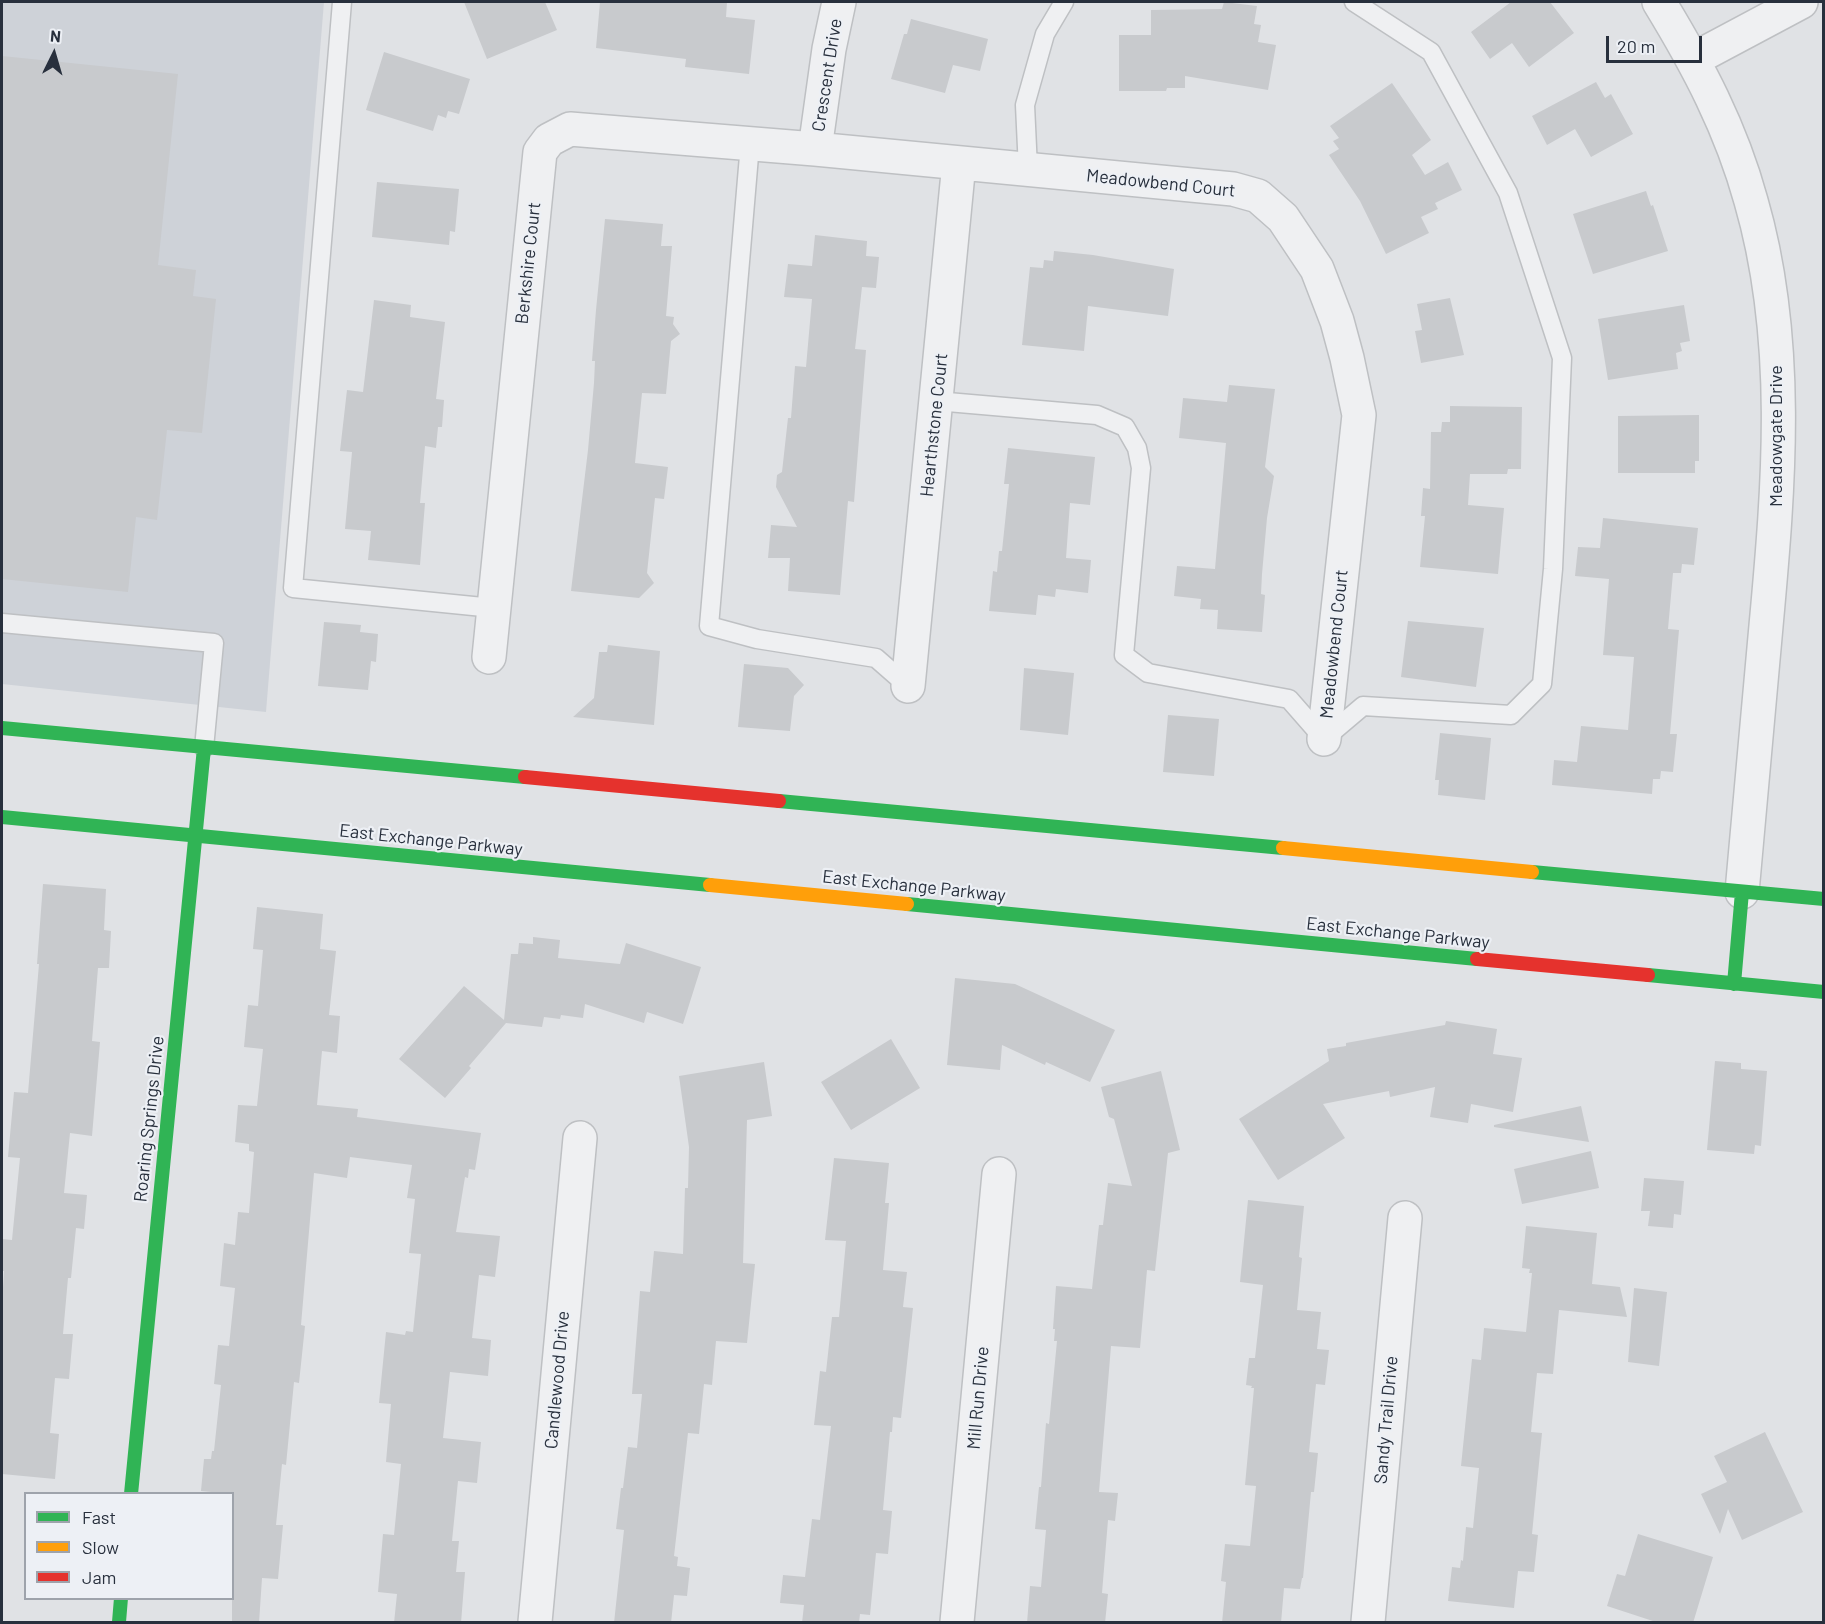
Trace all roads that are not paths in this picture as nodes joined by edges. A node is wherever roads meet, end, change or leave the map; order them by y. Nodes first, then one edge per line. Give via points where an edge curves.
1 (342, 2) edge
2 (839, 2) edge
3 (1064, 2) edge
4 (1354, 2) edge
5 (1659, 2) edge
6 (1801, 2) edge
7 (1694, 59) junction
8 (750, 144) junction
9 (815, 149) junction
10 (959, 163) junction
11 (1028, 169) junction
12 (936, 401) junction
13 (493, 608) junction
14 (2, 624) edge
15 (489, 657) dead end
16 (908, 686) joint
17 (2, 728) edge
18 (1324, 739) junction
19 (204, 748) junction
20 (2, 817) edge
21 (195, 835) junction
22 (1742, 892) junction
23 (1824, 899) edge
24 (1734, 984) junction
25 (1824, 992) edge
26 (580, 1138) dead end
27 (999, 1174) dead end
28 (1405, 1218) dead end
29 (131, 1492) edge
30 (121, 1600) edge
31 (119, 1623) edge
32 (535, 1623) edge
33 (957, 1623) edge
34 (1368, 1623) edge

1 - 13 lane via 293,588
2 - 9 street, Crescent Drive
3 - 11 lane via 1045,34 1025,105
4 - 18 lane via 1431,52 1508,193 1562,358 1553,569 1542,684 1511,715 1363,706
5 - 7 street, Meadowgate Drive
6 - 7 street
7 - 22 street, Meadowgate Drive via 1726,128 1751,201 1768,275 1777,352 1776,516
8 - 9 street, Berkshire Court
8 - 13 street, Berkshire Court via 570,129 549,140 540,152
8 - 16 lane via 709,626 757,639 876,658
9 - 10 street, Meadowbend Court
10 - 11 street, Meadowbend Court
10 - 12 street, Hearthstone Court
11 - 18 street, Meadowbend Court via 1233,189 1258,196 1283,218 1317,269 1337,321 1359,415
12 - 16 street, Hearthstone Court
12 - 18 lane via 1097,415 1125,427 1137,448 1141,468 1124,655 1148,673 1289,699
13 - 15 street, Berkshire Court
14 - 19 lane via 214,643
17 - 19 main road
19 - 21 main road, Roaring Springs Drive
19 - 22 main road
20 - 21 main road, East Exchange Parkway
21 - 24 main road, East Exchange Parkway
21 - 29 main road, Roaring Springs Drive
22 - 23 main road
22 - 24 main road
24 - 25 main road, East Exchange Parkway
26 - 32 street, Candlewood Drive
27 - 33 street, Mill Run Drive
28 - 34 street, Sandy Trail Drive
30 - 31 main road

